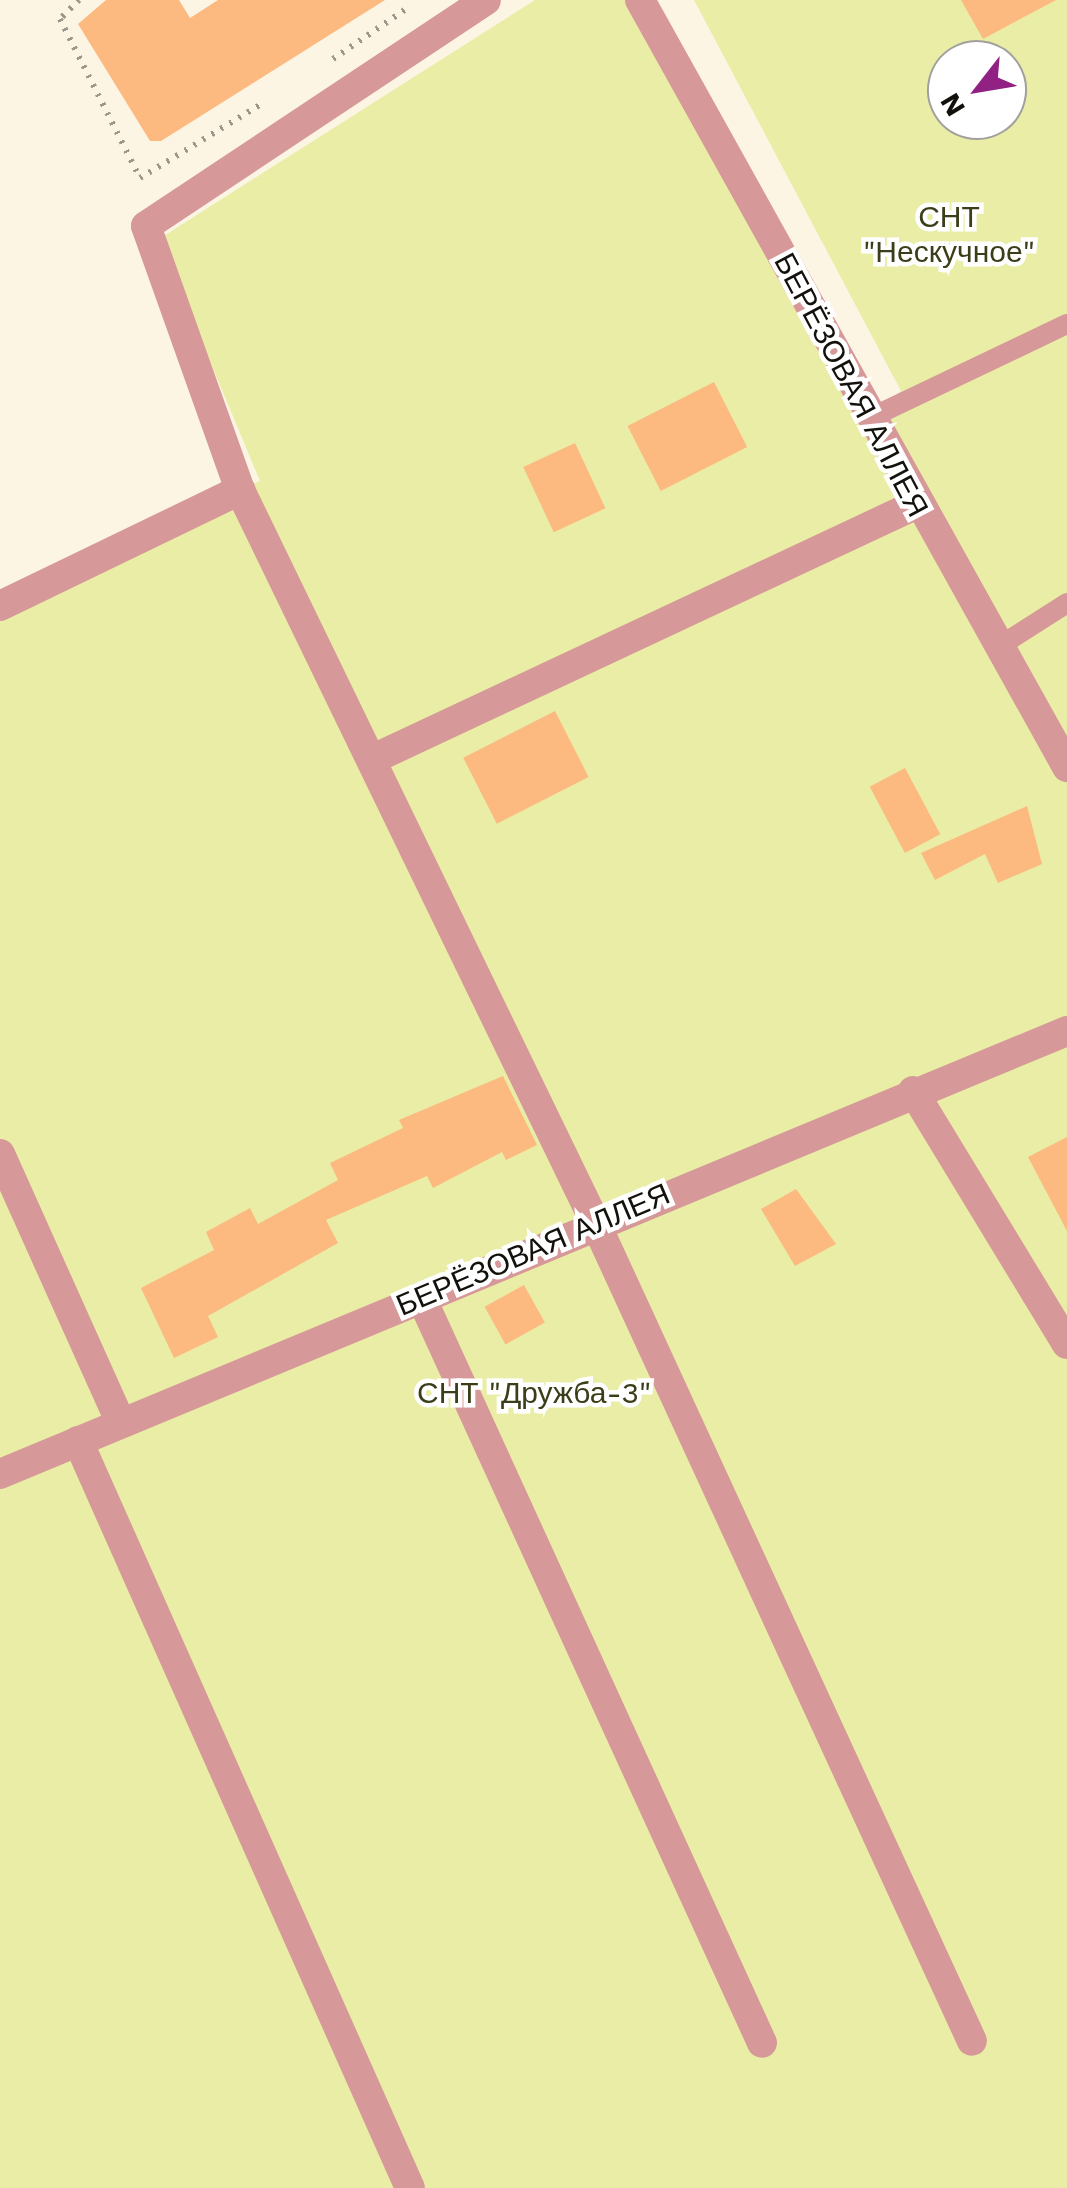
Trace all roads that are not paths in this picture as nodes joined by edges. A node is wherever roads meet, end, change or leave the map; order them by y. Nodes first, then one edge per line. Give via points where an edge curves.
1 (486, 0) edge
2 (640, 0) edge
3 (1067, 324) edge
4 (870, 418) junction
5 (240, 490) junction
6 (915, 505) junction
7 (1067, 603) edge
8 (0, 606) edge
9 (998, 647) junction
10 (374, 758) junction
11 (1067, 767) edge
12 (1067, 1031) edge
13 (913, 1091) junction
14 (0, 1154) edge
15 (596, 1224) junction
16 (421, 1297) junction
17 (1067, 1344) edge
18 (121, 1423) junction
19 (78, 1441) junction
20 (0, 1474) edge
21 (972, 2040) dead end
22 (762, 2043) dead end
23 (410, 2188) edge

1 - 5 street via 146,226
2 - 4 street, БЕРЁЗОВАЯ АЛЛЕЯ
3 - 4 lane
4 - 6 street, БЕРЁЗОВАЯ АЛЛЕЯ
5 - 8 street
5 - 10 street
6 - 9 street, БЕРЁЗОВАЯ АЛЛЕЯ
6 - 10 street
7 - 9 lane
9 - 11 street, БЕРЁЗОВАЯ АЛЛЕЯ
10 - 15 street
12 - 13 street, БЕРЁЗОВАЯ АЛЛЕЯ
13 - 15 street, БЕРЁЗОВАЯ АЛЛЕЯ
13 - 17 street
14 - 18 street
15 - 16 street, БЕРЁЗОВАЯ АЛЛЕЯ
15 - 21 street
16 - 18 street, БЕРЁЗОВАЯ АЛЛЕЯ
16 - 22 street
18 - 19 street, БЕРЁЗОВАЯ АЛЛЕЯ
19 - 20 street, БЕРЁЗОВАЯ АЛЛЕЯ
19 - 23 street

